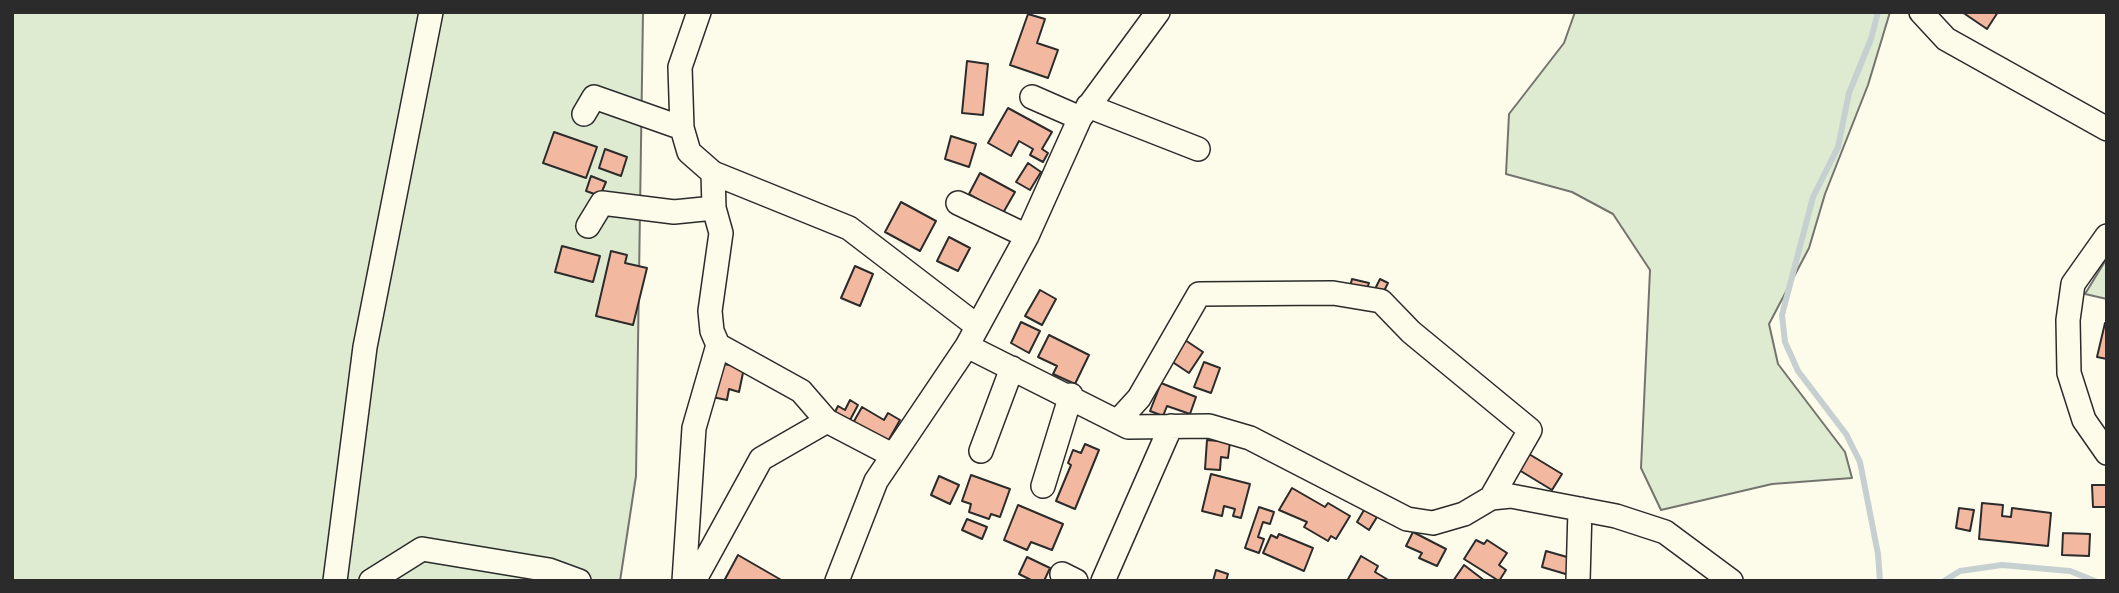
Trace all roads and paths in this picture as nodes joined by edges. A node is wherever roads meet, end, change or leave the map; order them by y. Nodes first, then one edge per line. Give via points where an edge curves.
1 (431, 12) edge
2 (699, 12) edge
3 (1158, 12) edge
4 (1921, 12) edge
5 (1032, 97) dead end
6 (1084, 112) junction
7 (584, 114) dead end
8 (682, 128) junction
9 (2107, 128) edge
10 (1198, 149) dead end
11 (713, 173) junction
12 (957, 203) dead end
13 (714, 208) junction
14 (588, 226) dead end
15 (1027, 236) junction
16 (2107, 236) edge
17 (972, 336) junction
18 (718, 345) junction
19 (1012, 368) junction
20 (1071, 396) junction
21 (827, 421) junction
22 (1118, 421) junction
23 (1171, 426) junction
24 (981, 451) dead end
25 (2107, 453) edge
26 (892, 455) junction
27 (1043, 486) dead end
28 (1491, 498) junction
29 (1580, 509) junction
30 (335, 581) edge
31 (371, 581) edge
32 (579, 581) edge
33 (684, 581) edge
34 (694, 581) edge
35 (837, 581) edge
36 (1103, 581) edge
37 (1578, 581) edge
38 (1731, 581) edge

1 - 30 street via 365,347
2 - 8 street via 680,67
3 - 6 street
4 - 9 street via 1945,39
5 - 6 street
6 - 10 street
6 - 15 street
7 - 8 street via 594,97
8 - 11 street via 689,152
11 - 13 street
11 - 17 street via 849,228
12 - 15 street
13 - 14 street via 674,212 602,203
13 - 18 street via 720,233 710,311
15 - 17 street
16 - 25 street via 2073,284 2068,320 2069,373 2084,420
17 - 19 street
17 - 26 street via 930,405
18 - 21 street via 801,391
18 - 33 street via 694,428
19 - 20 street
19 - 24 street
20 - 22 street
20 - 27 street
21 - 26 street
21 - 34 street via 761,459
22 - 23 street via 1128,426
22 - 28 street via 1139,398 1199,293 1333,293 1381,301 1411,332 1530,430
23 - 28 street via 1209,426 1250,438 1406,519 1433,523 1464,514
23 - 36 street
26 - 35 street via 876,481
28 - 29 street via 1511,496
29 - 37 street
29 - 38 street via 1665,533
31 - 32 street via 422,550 549,570

